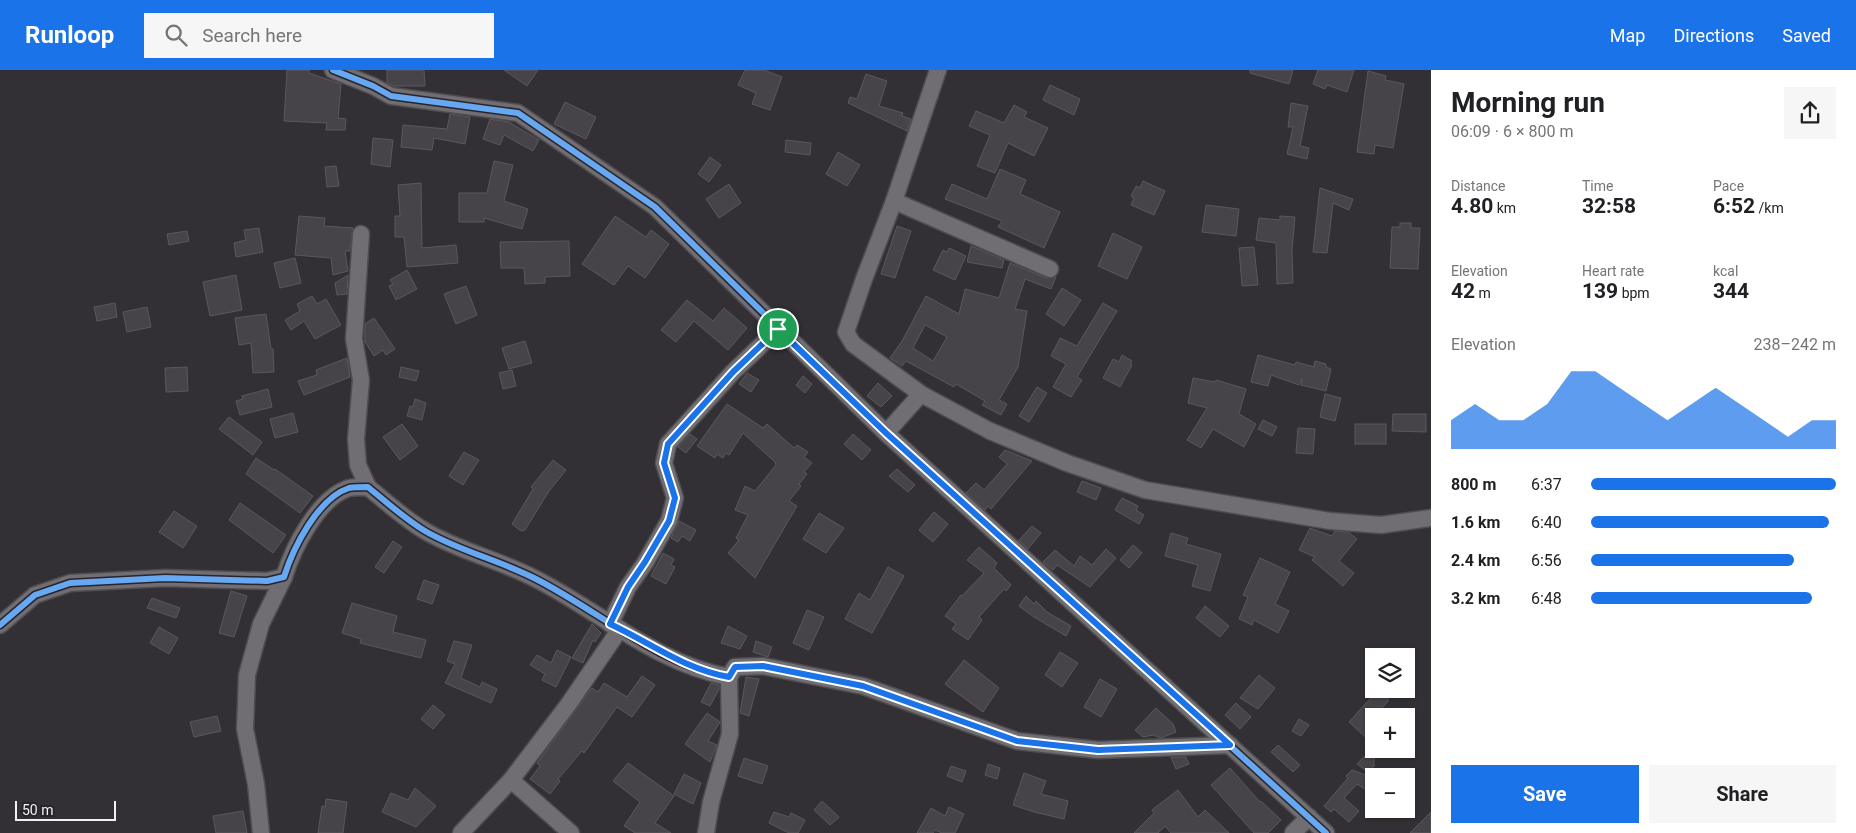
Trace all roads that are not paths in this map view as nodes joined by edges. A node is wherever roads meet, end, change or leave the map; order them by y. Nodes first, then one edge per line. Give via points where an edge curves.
1 (333, 70) edge
2 (938, 70) edge
3 (894, 201) junction
4 (361, 234) dead end
5 (1050, 269) dead end
6 (778, 329) junction
7 (921, 394) junction
8 (886, 433) junction
9 (368, 487) junction
10 (1431, 518) edge
11 (284, 577) junction
12 (0, 625) edge
13 (615, 627) junction
14 (729, 677) junction
15 (1230, 745) junction
16 (511, 780) junction
17 (1309, 817) junction
18 (261, 833) edge
19 (462, 833) edge
20 (570, 833) edge
21 (706, 833) edge
22 (1292, 833) edge
23 (1326, 833) edge

1 - 6 street via 391,96 518,113 655,207
2 - 3 street
3 - 5 street
3 - 7 street via 846,332 853,344
4 - 9 street via 354,339 361,380 356,439 358,465
6 - 8 street
6 - 13 street via 733,372 668,444 664,463 675,498 669,521 628,587
7 - 8 street
7 - 10 street via 990,431 1144,490 1330,521 1382,525
8 - 15 street
9 - 11 street via 350,488 340,493 314,516 290,559
9 - 13 street via 425,531 534,578
11 - 12 street via 267,581 165,578 70,583 35,595
11 - 18 street via 261,624 248,675 245,729 256,784
13 - 14 street via 675,660 704,672
13 - 16 street via 568,705
14 - 15 street via 735,667 763,666 863,686 1017,741 1098,750
14 - 21 street via 730,734
15 - 17 street
16 - 19 street
16 - 20 street
17 - 22 street
17 - 23 street

